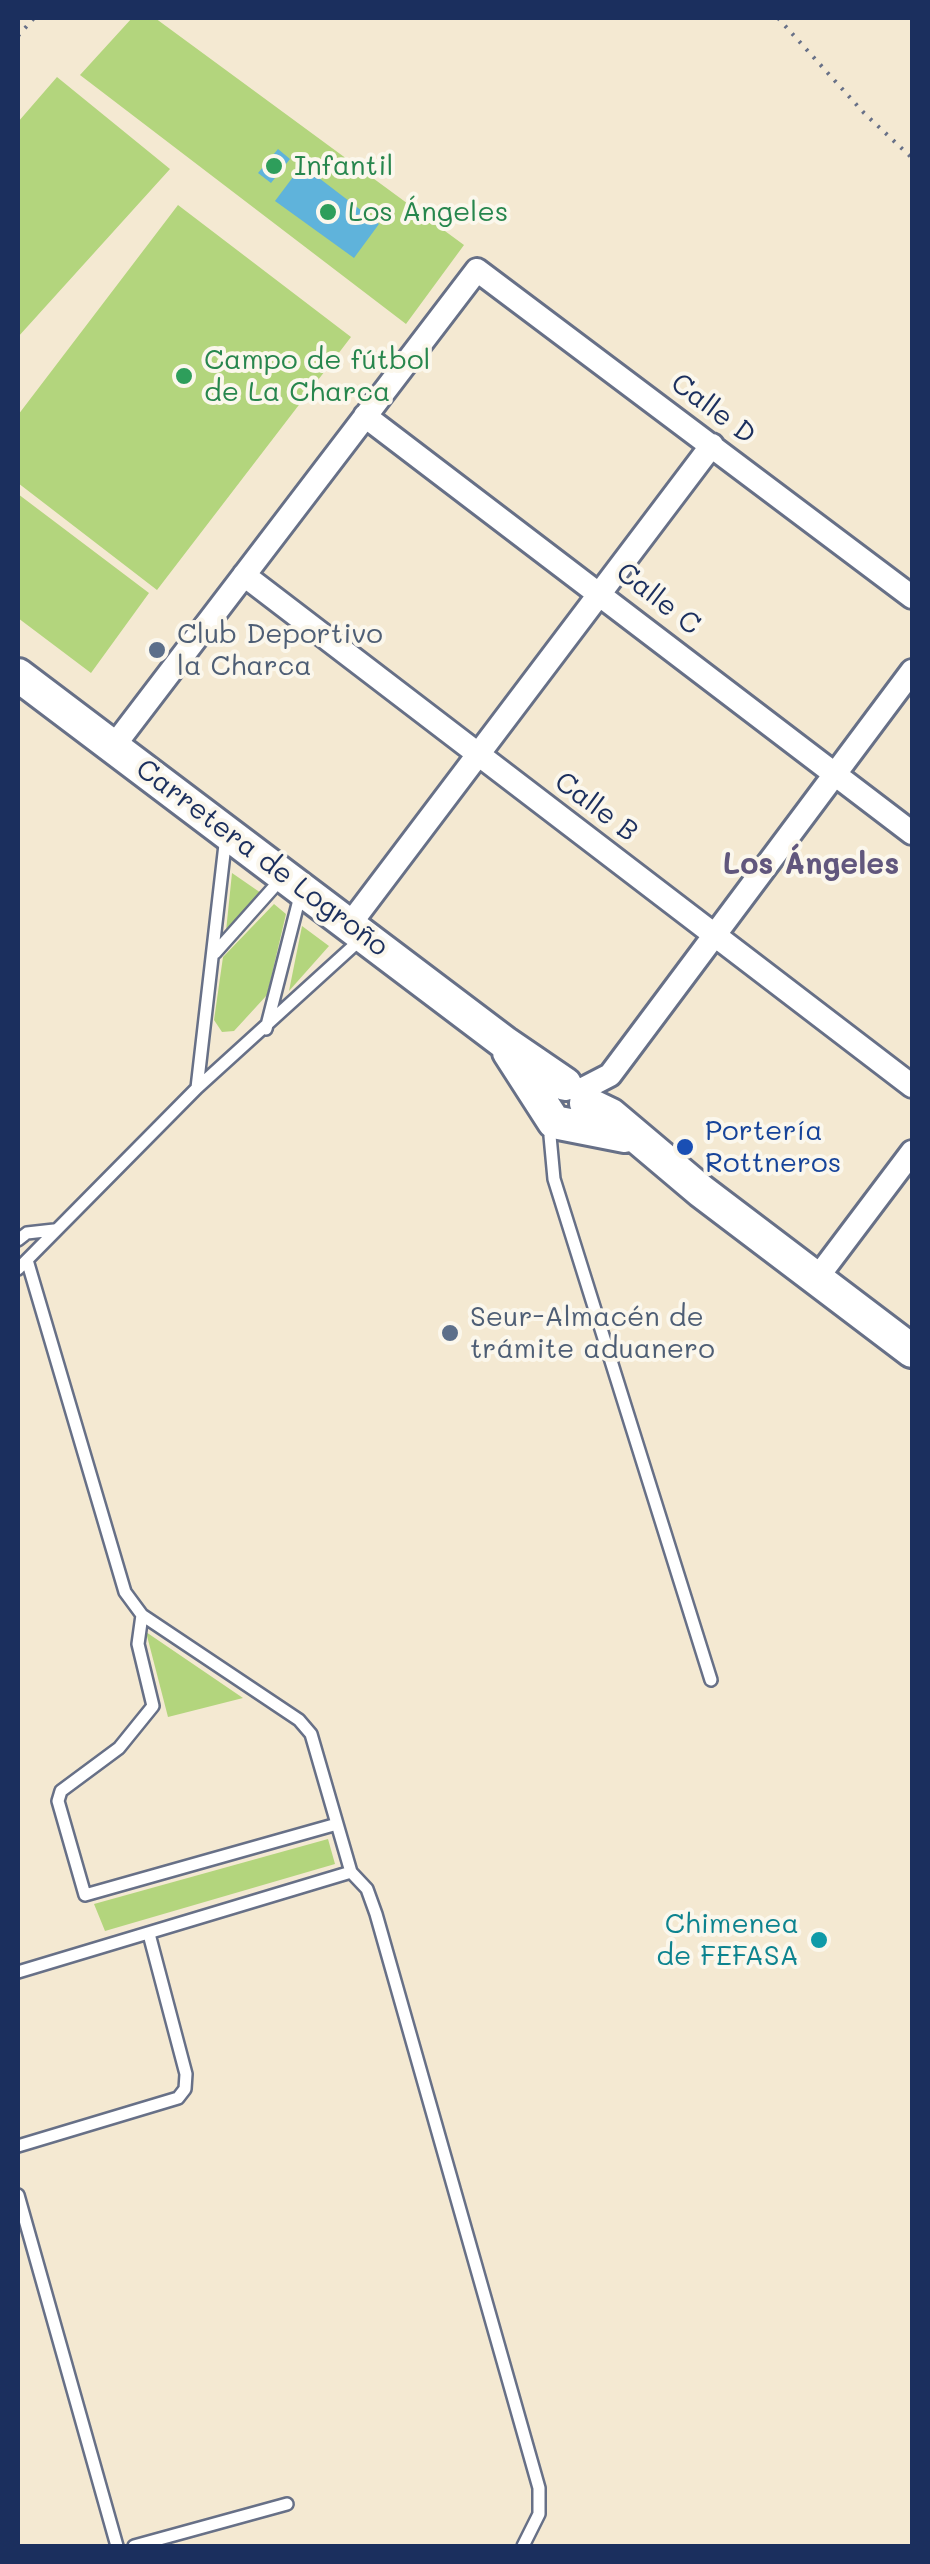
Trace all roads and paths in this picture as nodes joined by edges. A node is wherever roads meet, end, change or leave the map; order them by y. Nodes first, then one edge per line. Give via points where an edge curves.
1 (34, 18) edge
2 (778, 18) edge
3 (18, 36) edge
4 (912, 158) edge
5 (365, 416) junction
6 (712, 445) junction
7 (244, 574) junction
8 (601, 592) junction
9 (912, 596) edge
10 (912, 671) edge
11 (18, 675) edge
12 (113, 747) junction
13 (478, 754) junction
14 (834, 773) junction
15 (227, 832) junction
16 (912, 833) edge
17 (293, 882) junction
18 (357, 929) junction
19 (714, 934) junction
20 (215, 953) junction
21 (265, 1031) junction
22 (912, 1086) edge
23 (197, 1088) junction
24 (567, 1106) junction
25 (912, 1152) edge
26 (54, 1230) junction
27 (18, 1240) edge
28 (22, 1264) edge
29 (823, 1269) junction
30 (912, 1351) edge
31 (142, 1615) junction
32 (711, 1680) dead end
33 (337, 1824) junction
34 (351, 1872) junction
35 (149, 1934) junction
36 (18, 1972) edge
37 (18, 2146) edge
38 (18, 2194) edge
39 (286, 2504) dead end
40 (117, 2546) edge
41 (134, 2546) edge
42 (523, 2546) edge

1 - 3 path
2 - 4 path
5 - 6 street, Calle D via 478,270
5 - 7 street
5 - 8 street, Calle C
6 - 8 street
6 - 9 street, Calle D
7 - 12 street
7 - 13 street, Calle B
8 - 13 street
8 - 14 street, Calle C
10 - 14 street
11 - 12 main road, Carretera de Logroño
12 - 15 main road, Carretera de Logroño
13 - 18 street
13 - 19 street, Calle B
14 - 16 street, Calle C
14 - 19 street
15 - 17 main road, Carretera de Logroño
15 - 20 lane
17 - 18 main road, Carretera de Logroño
17 - 20 lane
17 - 21 lane via 278,993
18 - 21 lane
18 - 24 main road, Carretera de Logroño via 504,1044
19 - 22 street, Calle B
19 - 24 street via 610,1075
20 - 23 lane
21 - 23 lane
23 - 26 lane
24 - 29 main road, Carretera de Logroño via 601,1129 636,1140
24 - 32 lane via 550,1136 554,1179
25 - 29 street
26 - 27 lane
26 - 28 lane
28 - 31 lane via 125,1592
29 - 30 main road, Carretera de Logroño
31 - 33 lane via 299,1720 316,1750
31 - 33 lane via 138,1644 152,1706 120,1748 58,1800 86,1895
33 - 34 lane
34 - 35 lane
34 - 42 lane via 367,1889 376,1914 538,2488 539,2514
35 - 36 lane
35 - 37 lane via 185,2089 178,2098
38 - 40 lane
39 - 41 lane

